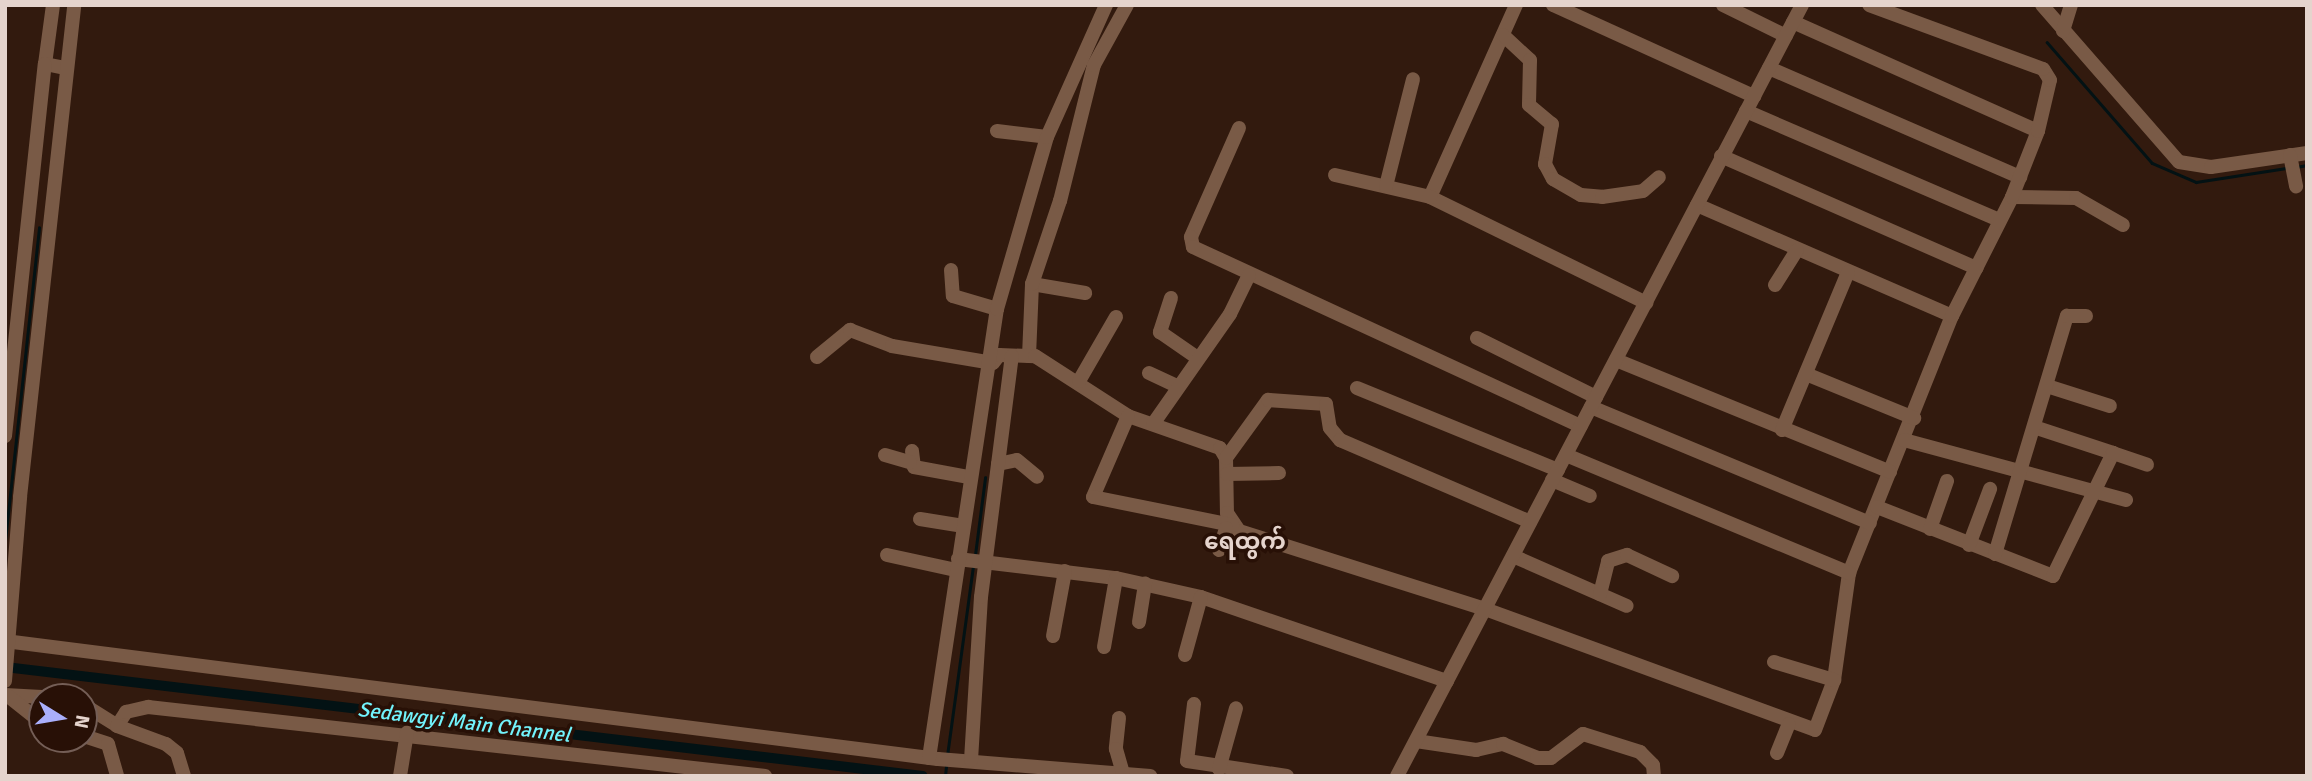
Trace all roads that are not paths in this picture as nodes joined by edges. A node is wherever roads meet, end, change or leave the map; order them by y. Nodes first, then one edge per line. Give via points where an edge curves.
1 (53, 5) edge
2 (74, 5) edge
3 (1106, 5) edge
4 (1127, 5) edge
5 (1516, 5) edge
6 (1553, 5) edge
7 (1723, 5) edge
8 (1802, 5) edge
9 (1869, 5) edge
10 (2042, 5) edge
11 (2071, 5) edge
12 (1790, 29) junction
13 (2063, 31) junction
14 (1503, 35) junction
15 (55, 66) junction
16 (1769, 68) junction
17 (1413, 79) dead end
18 (1754, 96) junction
19 (1746, 111) junction
20 (1239, 128) dead end
21 (997, 131) dead end
22 (2038, 131) junction
23 (1047, 138) junction
24 (2307, 153) edge
25 (1721, 156) junction
26 (1335, 175) dead end
27 (1659, 177) dead end
28 (2020, 177) junction
29 (1386, 186) junction
30 (1430, 197) junction
31 (2012, 197) junction
32 (1697, 205) junction
33 (39, 216) junction
34 (2000, 220) junction
35 (2123, 225) dead end
36 (1797, 250) junction
37 (1976, 268) junction
38 (951, 270) dead end
39 (1849, 272) junction
40 (1249, 275) junction
41 (1032, 284) junction
42 (1774, 285) dead end
43 (1085, 293) dead end
44 (1171, 298) dead end
45 (1646, 303) junction
46 (997, 309) junction
47 (1952, 316) junction
48 (2086, 316) dead end
49 (1116, 317) dead end
50 (1477, 338) dead end
51 (1029, 356) junction
52 (817, 357) dead end
53 (1003, 357) junction
54 (1196, 357) junction
55 (1616, 360) junction
56 (1149, 373) dead end
57 (1806, 374) junction
58 (1079, 381) junction
59 (1177, 386) junction
60 (2047, 386) junction
61 (1357, 388) dead end
62 (1594, 402) junction
63 (2110, 406) dead end
64 (1128, 416) junction
65 (1914, 418) junction
66 (1153, 424) junction
67 (1581, 426) junction
68 (2036, 428) junction
69 (1782, 430) junction
70 (5, 436) edge
71 (1905, 440) junction
72 (1248, 445) dead end
73 (2113, 453) junction
74 (885, 455) dead end
75 (1229, 455) junction
76 (1566, 455) junction
77 (998, 464) junction
78 (2147, 465) dead end
79 (2024, 469) junction
80 (1890, 472) junction
81 (1279, 473) dead end
82 (1227, 474) junction
83 (1555, 475) junction
84 (969, 477) junction
85 (1037, 477) dead end
86 (1947, 481) dead end
87 (1990, 489) dead end
88 (2097, 492) junction
89 (1590, 496) dead end
90 (2126, 500) dead end
91 (1877, 507) junction
92 (920, 519) dead end
93 (1530, 522) junction
94 (1870, 523) junction
95 (963, 526) junction
96 (1229, 526) junction
97 (1930, 529) junction
98 (1969, 545) junction
99 (1219, 550) dead end
100 (1994, 554) junction
101 (887, 555) dead end
102 (1513, 556) junction
103 (983, 561) junction
104 (959, 563) junction
105 (1065, 571) junction
106 (1849, 573) junction
107 (1672, 576) dead end
108 (1116, 578) junction
109 (1145, 583) junction
110 (1600, 594) junction
111 (1201, 597) junction
112 (1627, 606) dead end
113 (1485, 609) junction
114 (1139, 622) dead end
115 (1053, 636) dead end
116 (9, 644) edge
117 (1104, 647) dead end
118 (1185, 655) dead end
119 (1774, 662) dead end
120 (1834, 680) junction
121 (5, 681) edge
122 (1447, 681) junction
123 (7, 696) edge
124 (28, 697) edge
125 (1194, 704) dead end
126 (1236, 708) dead end
127 (28, 712) edge
128 (98, 714) edge
129 (1119, 718) dead end
130 (1789, 724) junction
131 (117, 726) junction
132 (407, 733) junction
133 (98, 741) edge
134 (1416, 741) junction
135 (1777, 752) dead end
136 (934, 758) junction
137 (963, 760) junction
138 (1219, 769) junction
139 (1238, 771) edge
140 (1124, 773) junction
141 (117, 776) edge
142 (184, 776) edge
143 (400, 776) edge
144 (765, 776) edge
145 (1150, 776) edge
146 (1287, 776) edge
147 (1397, 776) edge
148 (1654, 776) edge

1 - 15 street
2 - 15 street
3 - 23 street
4 - 41 street via 1094,65 1060,201
5 - 14 street
6 - 18 street
7 - 12 street
8 - 12 street
9 - 22 street via 2043,69 2050,80
10 - 13 street
11 - 13 street
12 - 16 street
12 - 22 street
13 - 24 street via 2179,162 2294,169
14 - 27 street via 1530,60 1529,105 1552,124 1545,164 1553,179 1581,195 1602,197 1643,191
14 - 30 street
15 - 33 street
15 - 33 street
16 - 18 street
16 - 28 street
17 - 29 street
18 - 19 street
19 - 25 street
19 - 34 street
20 - 40 street via 1190,242
21 - 23 street
22 - 28 street
23 - 46 street
25 - 32 street
25 - 37 street
26 - 29 street
28 - 31 street
29 - 30 street
30 - 45 street
31 - 34 street
31 - 35 street via 2076,198
32 - 36 street
32 - 45 street
33 - 70 street
33 - 116 street
34 - 37 street
36 - 39 street
36 - 42 street
37 - 47 street
38 - 46 street via 953,296
39 - 47 street
39 - 57 street
40 - 54 street via 1230,314
40 - 67 street
41 - 43 street
41 - 51 street
44 - 54 street via 1160,332
45 - 55 street
46 - 53 street
47 - 65 street
48 - 60 street via 2067,316
49 - 58 street
50 - 62 street
51 - 53 street
51 - 58 street
52 - 53 street via 853,330 892,345
53 - 77 street
53 - 84 street
54 - 59 street
55 - 62 street
55 - 69 street
56 - 59 street
57 - 65 street
57 - 69 street
58 - 64 street
59 - 66 street
60 - 63 street
60 - 68 street
61 - 83 street
62 - 67 street
62 - 94 street
64 - 66 street
64 - 96 street via 1093,497
65 - 71 street
66 - 75 street via 1214,444
67 - 76 street
68 - 73 street
68 - 79 street
69 - 80 street
71 - 79 street
71 - 80 street
72 - 75 street
73 - 78 street
73 - 88 street
74 - 84 street via 911,456 918,468
75 - 82 street
75 - 93 street via 1268,400 1326,404 1330,428 1340,440
76 - 83 street
76 - 106 street
77 - 85 street via 1017,460
77 - 103 street
79 - 88 street
79 - 100 street
80 - 91 street
81 - 82 street
82 - 96 street
83 - 89 street
83 - 93 street
84 - 95 street
86 - 97 street
87 - 98 street
88 - 90 street
88 - 100 street via 2053,576
91 - 94 street
91 - 97 street
92 - 95 street
93 - 102 street
94 - 106 street
95 - 104 street
96 - 99 street
96 - 113 street
97 - 98 street
98 - 100 street
101 - 104 street
102 - 110 street
102 - 113 street
103 - 104 street
103 - 105 street
103 - 137 street
104 - 136 street
105 - 108 street
105 - 115 street
106 - 120 street
107 - 110 street via 1628,555 1608,561
108 - 109 street
108 - 117 street
109 - 111 street
109 - 114 street
110 - 112 street
111 - 118 street
111 - 122 street
113 - 122 street
113 - 130 street
116 - 121 street
116 - 136 street
119 - 120 street
120 - 130 street via 1815,730
122 - 134 street
123 - 124 street
123 - 127 street
125 - 138 street via 1187,761
126 - 138 street
128 - 131 street
129 - 140 street via 1115,749
130 - 135 street
131 - 132 street via 126,712 148,707
131 - 142 street via 166,744 177,753
132 - 143 street
132 - 144 street
133 - 141 street via 115,753
134 - 147 street
134 - 148 street via 1476,750 1503,744 1537,758 1551,758 1583,734 1640,752 1653,765
136 - 137 street
137 - 140 street
138 - 139 street
139 - 146 street
140 - 145 street

